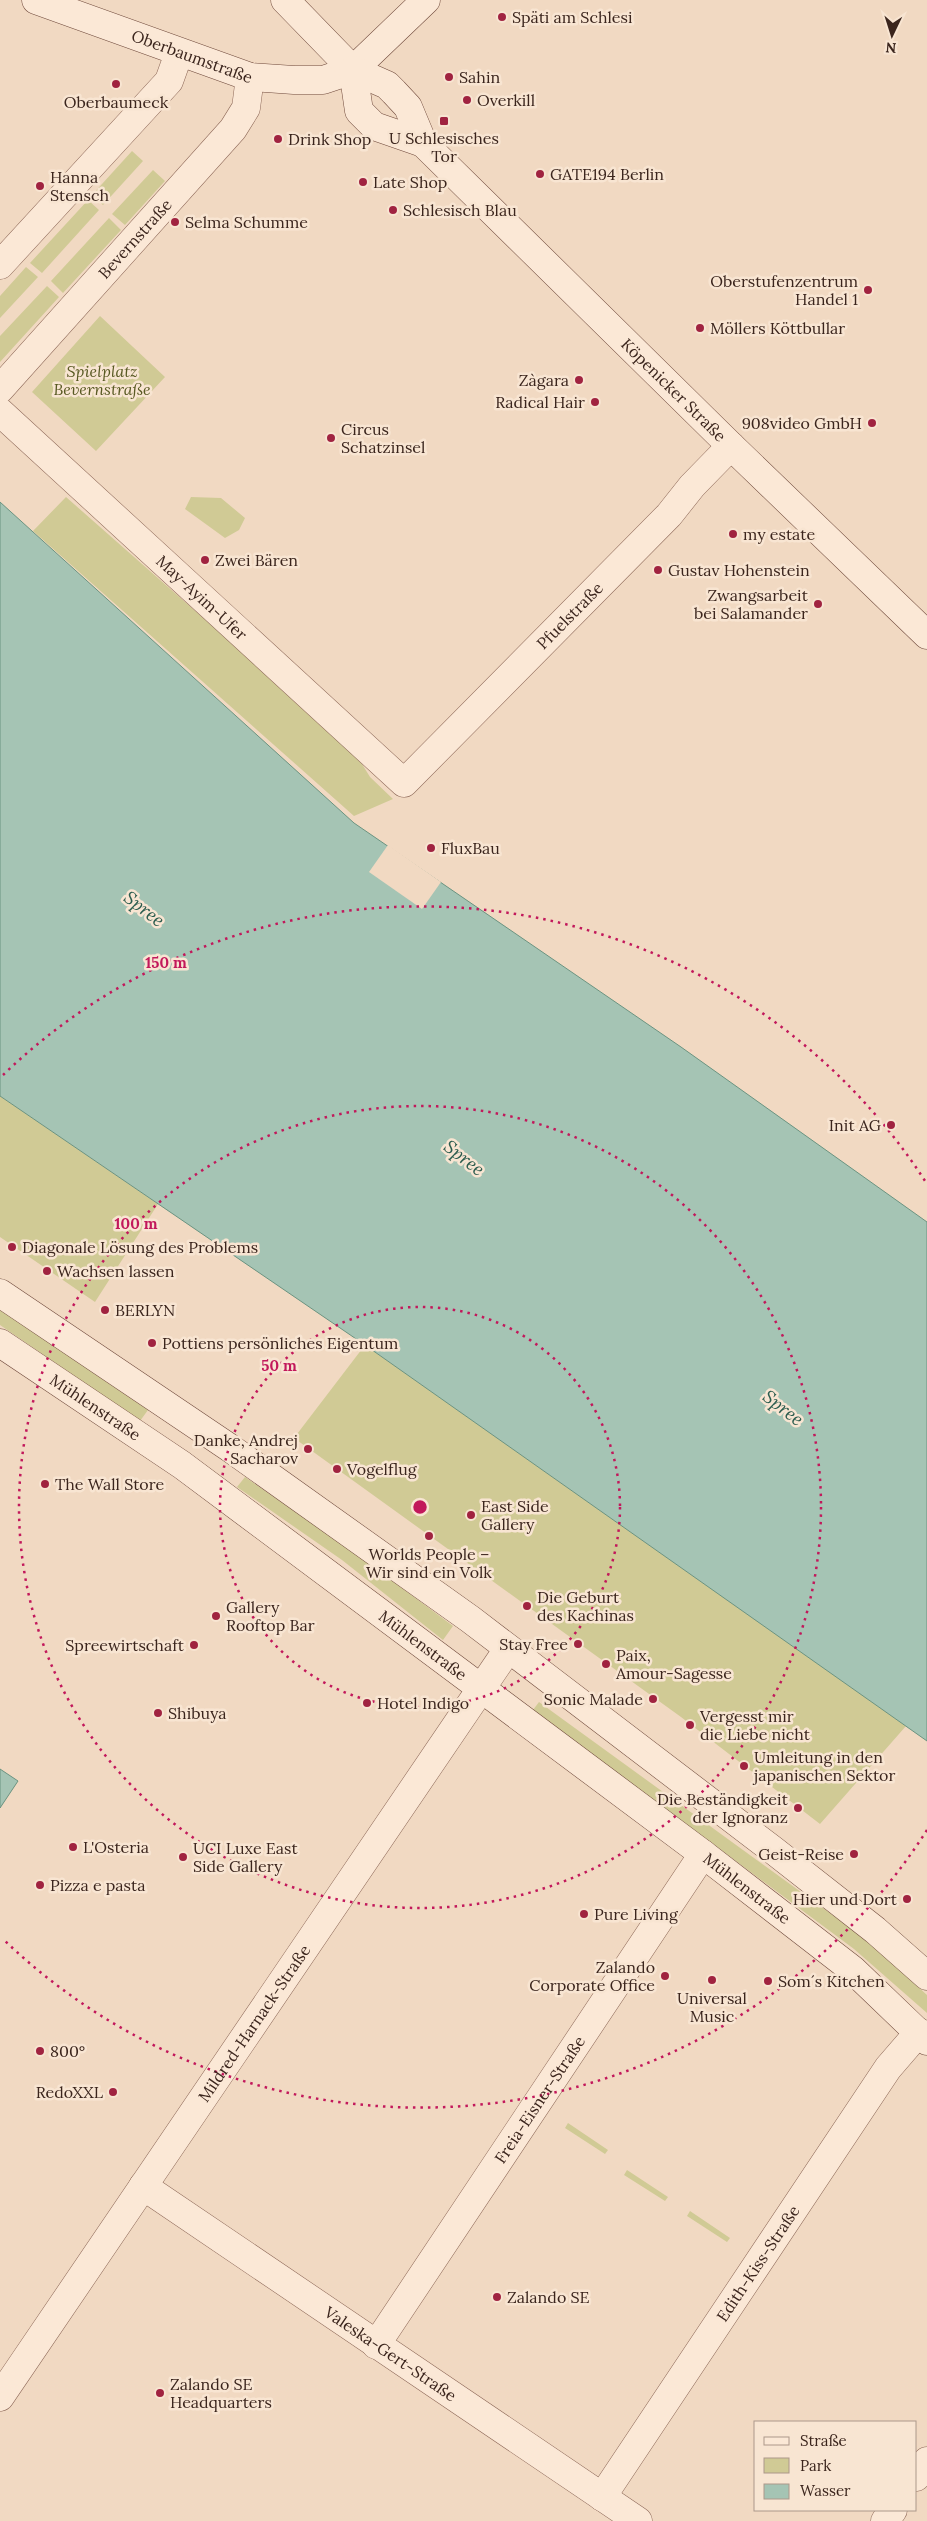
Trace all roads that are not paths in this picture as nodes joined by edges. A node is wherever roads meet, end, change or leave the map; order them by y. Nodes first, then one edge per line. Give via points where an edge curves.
1 (36, 0) edge
2 (285, 0) edge
3 (426, 0) edge
4 (179, 52) junction
5 (353, 70) junction
6 (250, 77) junction
7 (423, 143) junction
8 (0, 265) edge
9 (0, 389) edge
10 (0, 412) edge
11 (731, 446) junction
12 (927, 635) edge
13 (404, 783) joint
14 (0, 1293) edge
15 (0, 1343) edge
16 (508, 1649) junction
17 (480, 1688) junction
18 (703, 1854) junction
19 (927, 1976) edge
20 (923, 2037) edge
21 (143, 2186) junction
22 (376, 2345) junction
23 (0, 2397) edge
24 (927, 2461) edge
25 (917, 2476) edge
26 (602, 2497) junction
27 (638, 2521) edge

1 - 4 street, Oberbaumstraße
2 - 5 street
3 - 5 street
4 - 6 street, Oberbaumstraße
4 - 8 street via 169,81
5 - 6 street, Oberbaumstraße via 323,80
5 - 7 street, Köpenicker Straße via 387,85 394,92 408,107
5 - 7 street, Köpenicker Straße via 360,111 374,126
6 - 9 street, Bevernstraße via 246,108 233,129
7 - 11 street, Köpenicker Straße
10 - 13 street, May-Ayim-Ufer
11 - 12 street, Köpenicker Straße
11 - 13 street, Pfuelstraße via 669,515
14 - 16 street via 230,1448
15 - 17 street, Mühlenstraße via 182,1465
16 - 17 street, Mildred-Harnack-Straße
16 - 19 street via 788,1862 875,1930
17 - 18 street, Mühlenstraße
17 - 21 street, Mildred-Harnack-Straße
18 - 20 street, Mühlenstraße via 853,1970
18 - 22 street, Freia-Eisner-Straße
20 - 26 street, Edith-Kiss-Straße via 888,2068
21 - 22 street, Valeska-Gert-Straße
21 - 23 street, Mildred-Harnack-Straße
22 - 26 street, Valeska-Gert-Straße
24 - 25 street
26 - 27 street, Valeska-Gert-Straße

